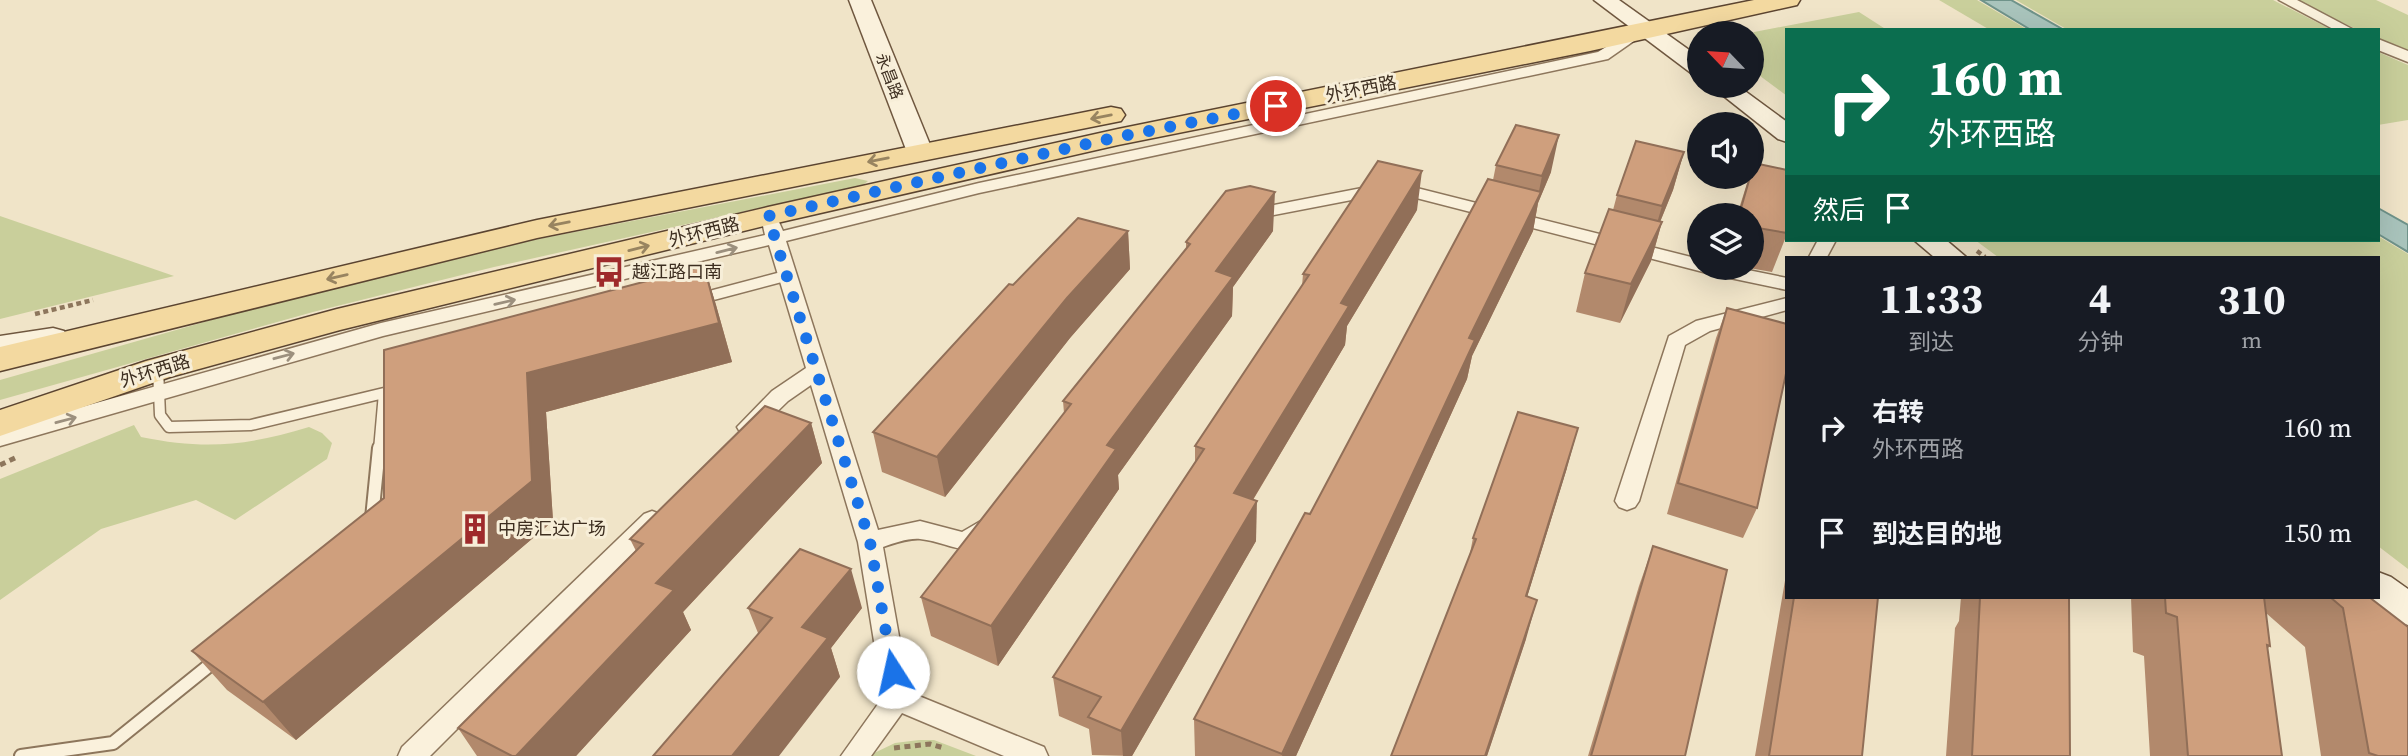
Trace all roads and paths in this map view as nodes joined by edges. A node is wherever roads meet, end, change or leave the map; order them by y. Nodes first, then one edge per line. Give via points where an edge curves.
1 (860, 0) edge
2 (1706, 0) edge
3 (1788, 0) edge
4 (2286, 0) edge
5 (1629, 19) edge
6 (2343, 28) edge
7 (2380, 45) edge
8 (2408, 57) edge
9 (1687, 60) edge
10 (1739, 98) edge
11 (1785, 132) edge
12 (920, 152) junction
13 (1229, 220) edge
14 (772, 227) junction
15 (1931, 242) edge
16 (1951, 256) edge
17 (1687, 262) edge
18 (789, 275) junction
19 (1764, 279) edge
20 (1785, 284) edge
21 (93, 300) dead end
22 (690, 301) edge
23 (1785, 305) edge
24 (26, 317) dead end
25 (134, 325) junction
26 (0, 346) edge
27 (0, 359) edge
28 (158, 369) junction
29 (816, 371) junction
30 (53, 405) junction
31 (0, 423) edge
32 (0, 429) edge
33 (0, 438) edge
34 (730, 444) edge
35 (1626, 501) dead end
36 (670, 503) edge
37 (1002, 506) edge
38 (365, 526) edge
39 (870, 542) junction
40 (2380, 589) edge
41 (2408, 610) edge
42 (228, 650) edge
43 (897, 698) junction
44 (889, 749) dead end
45 (955, 753) dead end
46 (21, 756) edge
47 (412, 756) edge
48 (855, 756) edge
49 (1034, 756) edge

1 - 12 street, 永昌路
2 - 5 main road, 外环西路
3 - 5 main road, 外环西路
4 - 6 street
5 - 9 street
5 -> 12 main road, 外环西路
5 - 14 main road, 外环西路 via 1118,137
7 - 8 street
10 - 11 street
12 -> 25 main road, 外环西路 via 537,229
13 - 17 street via 1393,187
14 - 18 street
28 -> 14 main road, 外环西路 via 337,320
33 -> 14 street via 381,330
15 - 16 street
18 - 22 lane
18 - 29 street
19 - 20 street
21 - 24 path
23 - 35 street via 1703,326 1676,341
25 - 26 street
25 - 27 main road, 外环西路
28 - 30 main road, 外环西路
28 - 38 lane via 160,415 169,427 207,431 294,418 388,389 374,516
29 - 34 street via 780,396
29 - 39 street
30 - 31 main road, 外环西路
30 - 32 main road
36 - 47 street
37 - 39 street via 979,537 961,543 919,530
39 - 43 street
40 - 41 street
42 - 46 lane via 113,743
43 - 48 street
43 - 49 street
44 - 45 path via 930,744

